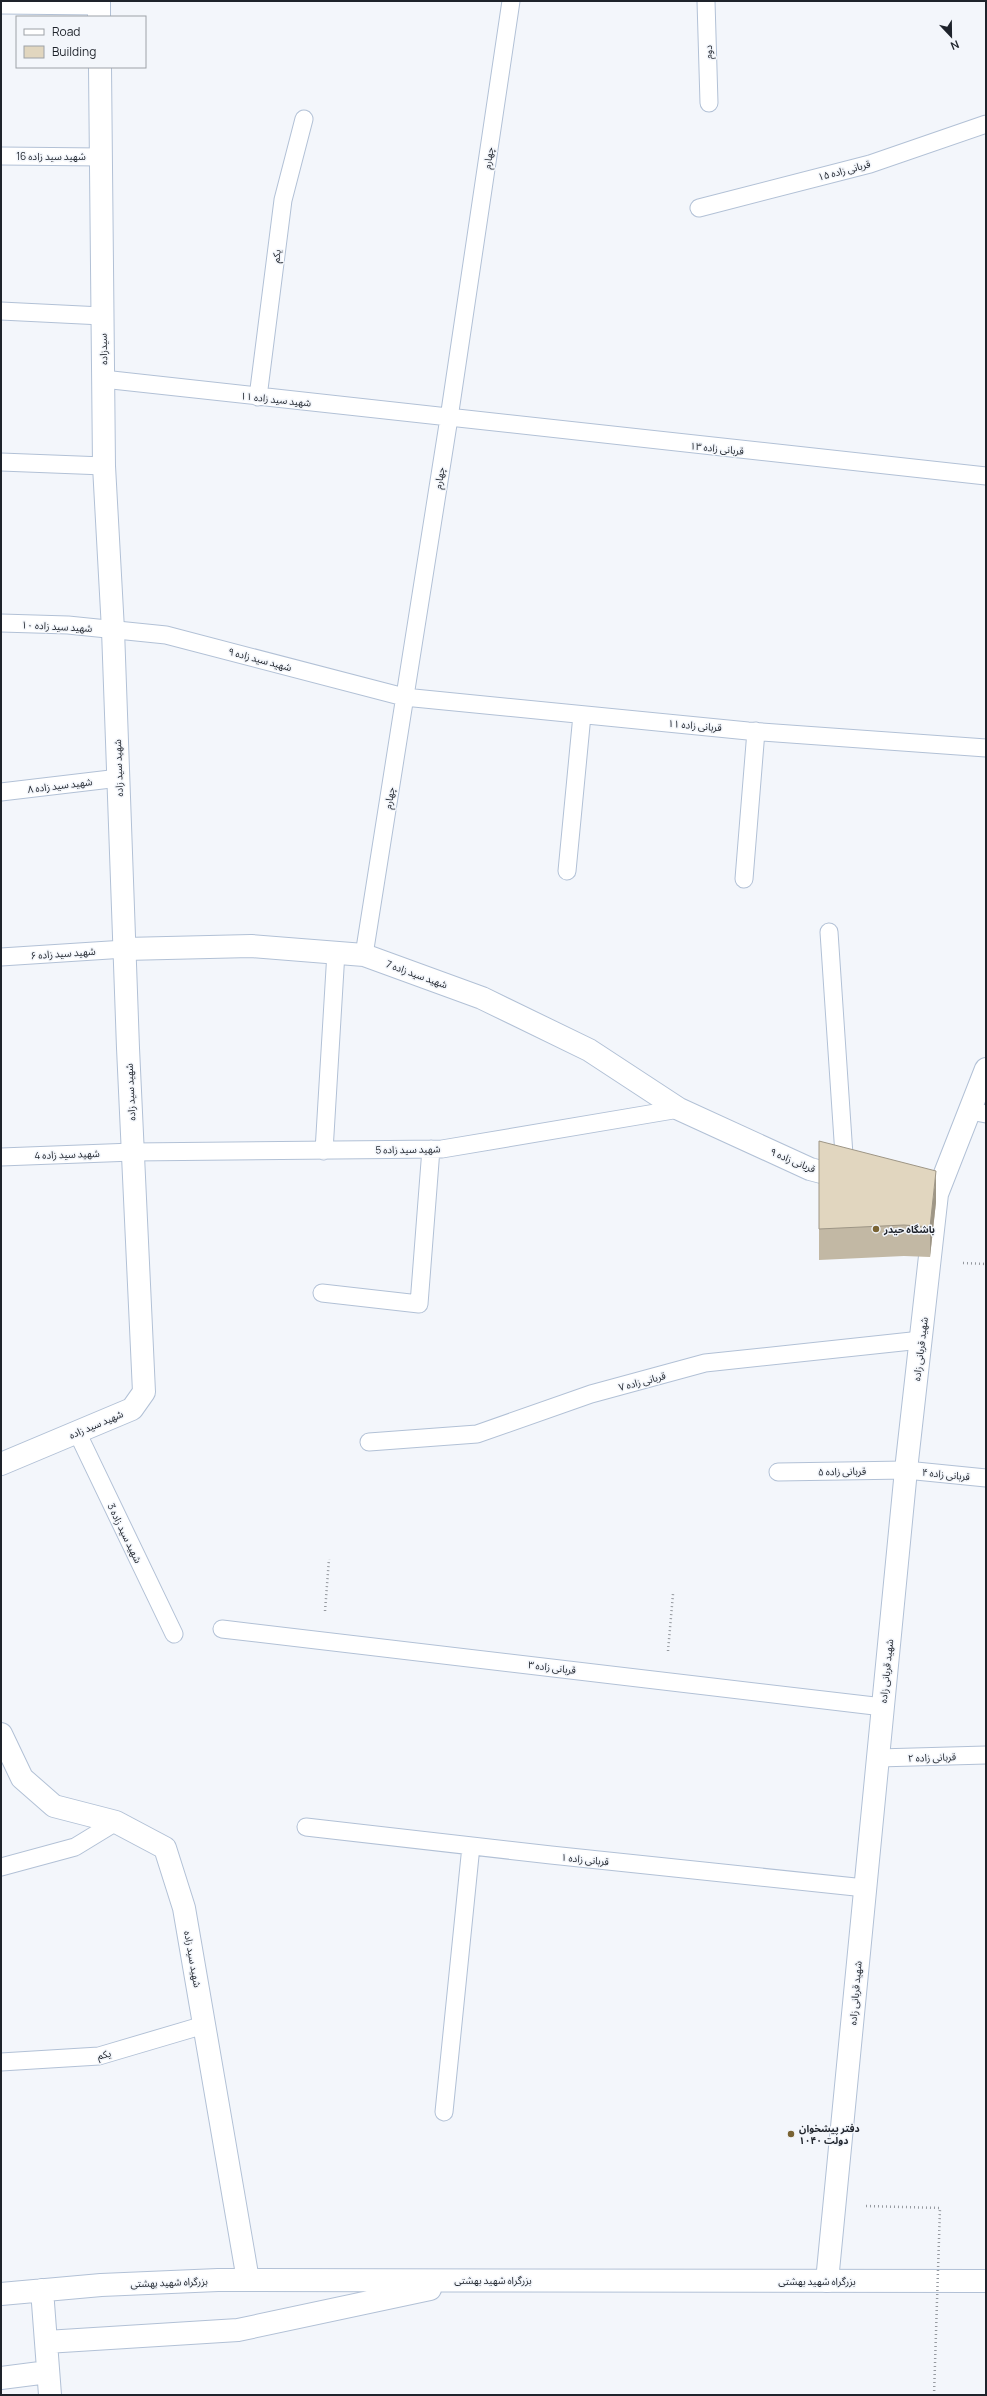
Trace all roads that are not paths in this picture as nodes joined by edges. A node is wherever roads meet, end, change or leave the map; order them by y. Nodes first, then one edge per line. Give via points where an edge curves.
1 (511, 1) edge
2 (706, 1) edge
3 (1, 5) edge
4 (99, 8) edge
5 (100, 68) edge
6 (709, 103) dead end
7 (304, 118) dead end
8 (986, 124) edge
9 (1, 156) edge
10 (100, 157) junction
11 (700, 208) dead end
12 (1, 312) edge
13 (102, 316) junction
14 (103, 379) junction
15 (258, 396) junction
16 (449, 418) junction
17 (1, 462) edge
18 (104, 466) junction
19 (986, 476) edge
20 (1, 623) edge
21 (113, 630) junction
22 (404, 697) junction
23 (582, 714) junction
24 (756, 731) junction
25 (986, 748) edge
26 (119, 778) junction
27 (1, 792) edge
28 (567, 871) dead end
29 (744, 879) dead end
30 (829, 932) dead end
31 (125, 949) junction
32 (336, 952) junction
33 (364, 955) junction
34 (1, 957) edge
35 (986, 1070) edge
36 (679, 1109) junction
37 (978, 1112) edge
38 (431, 1149) junction
39 (324, 1151) junction
40 (133, 1152) junction
41 (1, 1157) edge
42 (846, 1179) junction
43 (869, 1184) edge
44 (914, 1196) edge
45 (936, 1202) junction
46 (322, 1293) dead end
47 (921, 1340) junction
48 (77, 1432) junction
49 (369, 1442) dead end
50 (1, 1464) edge
51 (906, 1470) junction
52 (778, 1472) dead end
53 (986, 1478) edge
54 (222, 1629) dead end
55 (174, 1634) dead end
56 (883, 1707) junction
57 (1, 1734) edge
58 (986, 1755) edge
59 (878, 1758) junction
60 (116, 1822) junction
61 (306, 1827) dead end
62 (471, 1846) junction
63 (1, 1868) edge
64 (865, 1888) junction
65 (204, 2025) junction
66 (1, 2062) edge
67 (444, 2112) dead end
68 (248, 2280) junction
69 (472, 2280) junction
70 (827, 2281) junction
71 (986, 2282) edge
72 (42, 2290) junction
73 (1, 2294) edge
74 (46, 2342) junction
75 (48, 2372) junction
76 (1, 2378) edge
77 (50, 2395) edge

1 - 16 lane, چهارم
2 - 6 lane, دوم
3 - 4 lane
5 - 10 main road, سیدزاده
7 - 15 lane, یکم via 283,200
8 - 11 lane, قربانی زاده ۱۵ via 870,164
9 - 10 lane, شهید سید زاده 16
10 - 13 main road, سیدزاده
12 - 13 lane
13 - 14 main road, سیدزاده
14 - 15 lane, شهید سید زاده ۱۱
14 - 18 main road, سیدزاده
15 - 16 lane, شهید سید زاده ۱۱
16 - 19 lane, قربانی زاده ۱۳
16 - 22 lane, چهارم
17 - 18 lane
18 - 21 main road, سیدزاده
20 - 21 lane, شهید سید زاده ۱۰ via 68,625
21 - 22 lane, شهید سید زاده ۹ via 166,635
21 - 26 main road, شهید سید زاده
22 - 23 lane, قربانی زاده ۱۱
22 - 33 lane, چهارم
23 - 24 lane, قربانی زاده ۱۱
23 - 28 lane
24 - 25 lane, قربانی زاده ۱۱
24 - 29 lane
26 - 27 lane, شهید سید زاده ۸
26 - 31 main road, شهید سید زاده
30 - 42 lane
31 - 32 main road, شهید سید زاده 7 via 251,946
31 - 34 lane, شهید سید زاده ۶
31 - 40 main road, شهید سید زاده
32 - 33 main road, شهید سید زاده 7
32 - 39 lane
33 - 36 main road, شهید سید زاده 7 via 482,998 589,1050
35 - 37 main road, شهید قربانی زاده
36 - 38 lane, شهید سید زاده 5
36 - 42 main road, قربانی زاده ۹ via 810,1169
37 - 45 main road, شهید قربانی زاده via 937,1194
38 - 39 lane, شهید سید زاده 5
38 - 46 lane via 418,1304
39 - 40 lane, شهید سید زاده 5
40 - 41 lane, شهید سید زاده 4
40 - 48 main road, شهید سید زاده via 144,1392 132,1409
42 - 43 main road, قربانی زاده ۹
44 - 45 main road
45 - 47 main road, شهید قربانی زاده
47 - 49 lane, قربانی زاده ۷ via 705,1363 591,1394 477,1434
47 - 51 main road, شهید قربانی زاده
48 - 50 main road, شهید سید زاده
48 - 55 lane, شهید سید زاده 3
51 - 52 lane, قربانی زاده ۵
51 - 53 lane, قربانی زاده ۴
51 - 56 main road, شهید قربانی زاده
54 - 56 lane, قربانی زاده ۳
56 - 59 main road, شهید قربانی زاده
57 - 60 main road, شهید سید زاده via 22,1778 54,1806
58 - 59 lane, قربانی زاده ۲
59 - 64 main road, شهید قربانی زاده
60 - 63 lane via 75,1848
60 - 65 main road, شهید سید زاده via 165,1848 184,1908
61 - 62 lane, قربانی زاده ۱
62 - 64 lane, قربانی زاده ۱
62 - 67 lane
64 - 70 main road, شهید قربانی زاده
65 - 66 lane, یکم via 99,2056
65 - 68 main road, شهید سید زاده
68 - 69 main road, بزرگراه شهید بهشتی
68 - 72 main road, بزرگراه شهید بهشتی via 140,2283
69 - 70 main road, بزرگراه شهید بهشتی
69 - 74 main road via 245,2329
70 - 71 main road, بزرگراه شهید بهشتی
72 - 73 main road, بزرگراه شهید بهشتی
72 - 74 main road
74 - 75 main road
75 - 76 main road
75 - 77 main road

